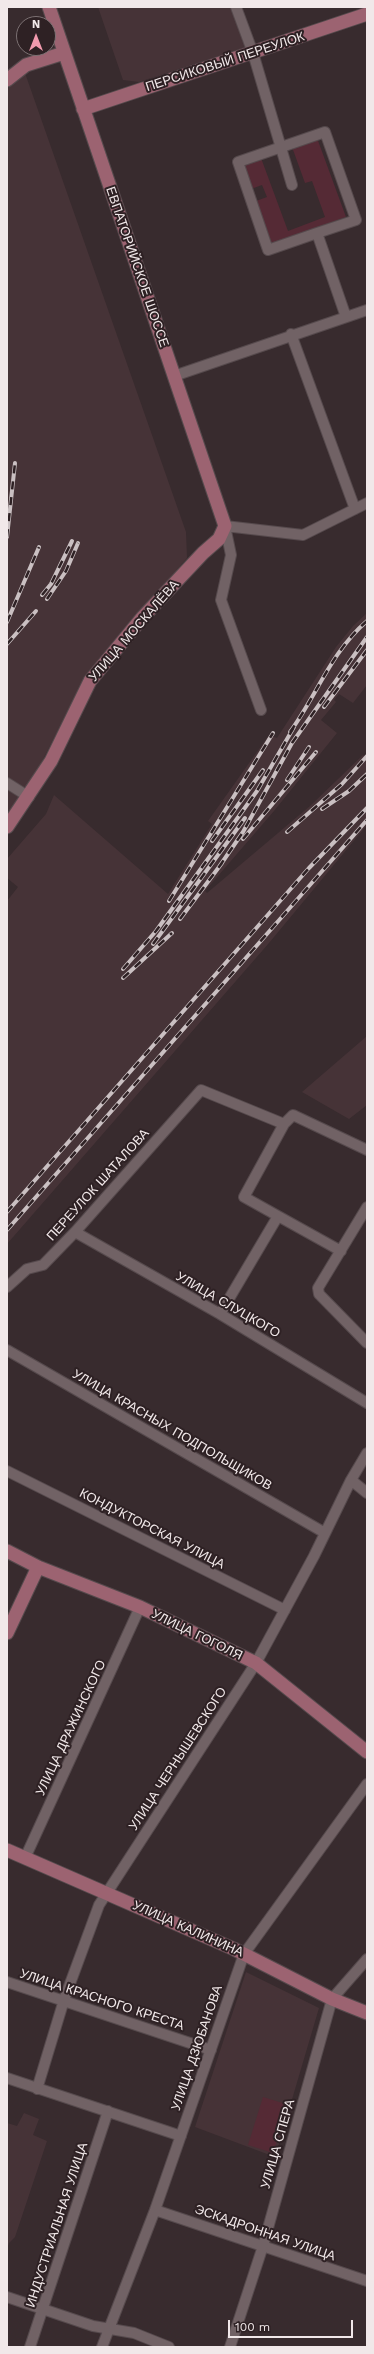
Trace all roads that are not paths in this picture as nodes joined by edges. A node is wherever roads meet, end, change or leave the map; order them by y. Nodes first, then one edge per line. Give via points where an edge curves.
1 (49, 7) edge
2 (236, 7) edge
3 (367, 14) edge
4 (64, 53) junction
5 (253, 53) junction
6 (7, 80) edge
7 (83, 109) junction
8 (281, 148) junction
9 (292, 185) dead end
10 (317, 233) junction
11 (367, 310) edge
12 (346, 317) junction
13 (291, 334) junction
14 (174, 376) junction
15 (367, 503) edge
16 (355, 508) junction
17 (225, 526) junction
18 (260, 710) dead end
19 (7, 784) edge
20 (29, 797) junction
21 (7, 827) edge
22 (284, 1124) junction
23 (367, 1150) edge
24 (367, 1207) edge
25 (278, 1216) junction
26 (75, 1232) junction
27 (341, 1251) junction
28 (7, 1287) edge
29 (220, 1314) junction
30 (367, 1343) edge
31 (7, 1350) edge
32 (367, 1403) edge
33 (367, 1453) edge
34 (7, 1471) edge
35 (351, 1480) junction
36 (367, 1493) edge
37 (325, 1533) junction
38 (7, 1551) edge
39 (38, 1567) junction
40 (140, 1608) junction
41 (285, 1610) junction
42 (7, 1633) edge
43 (256, 1663) junction
44 (367, 1752) edge
45 (367, 1784) edge
46 (7, 1850) edge
47 (25, 1858) junction
48 (106, 1893) junction
49 (244, 1954) junction
50 (367, 1959) edge
51 (7, 1982) edge
52 (332, 1998) junction
53 (64, 2000) junction
54 (367, 2013) edge
55 (211, 2050) junction
56 (7, 2078) edge
57 (37, 2089) junction
58 (108, 2111) junction
59 (181, 2136) junction
60 (156, 2210) junction
61 (263, 2246) junction
62 (367, 2281) edge
63 (7, 2297) edge
64 (43, 2308) junction
65 (107, 2330) junction
66 (30, 2347) edge
67 (102, 2347) edge
68 (169, 2347) edge
69 (230, 2347) edge

1 - 4 main road, ЕВПАТОРИЙСКОЕ ШОССЕ
2 - 5 street
3 - 5 main road, ПЕРСИКОВЫЙ ПЕРЕУЛОК
4 - 6 main road via 26,65
4 - 7 main road, ЕВПАТОРИЙСКОЕ ШОССЕ
5 - 7 main road, ПЕРСИКОВЫЙ ПЕРЕУЛОК
5 - 8 street
7 - 14 main road, ЕВПАТОРИЙСКОЕ ШОССЕ
8 - 9 street
8 - 10 street via 325,132 356,220
8 - 10 street via 238,162 268,250
10 - 12 street
11 - 12 street
12 - 13 street
13 - 14 street
13 - 16 street
14 - 17 main road, ЕВПАТОРИЙСКОЕ ШОССЕ
15 - 16 street
16 - 17 street via 303,535
17 - 18 street via 231,555 221,600
17 - 20 main road, УЛИЦА МОСКАЛЁВА via 219,539 142,618 90,681 69,719 51,761
19 - 20 street
20 - 21 main road, УЛИЦА МОСКАЛЁВА
22 - 23 street via 294,1115
22 - 25 street via 244,1197
22 - 26 street, ПЕРЕУЛОК ШАТАЛОВА via 201,1090
24 - 27 street
25 - 27 street
25 - 29 street
26 - 28 street, ПЕРЕУЛОК ШАТАЛОВА via 43,1266 27,1269
26 - 29 street, УЛИЦА СЛУЦКОГО
27 - 30 street via 320,1283 319,1294
29 - 32 street, УЛИЦА СЛУЦКОГО
31 - 37 street, УЛИЦА КРАСНЫХ ПОДПОЛЬЩИКОВ
33 - 35 street, УЛИЦА ЧЕРНЫШЕВСКОГО
34 - 41 street, КОНДУКТОРСКАЯ УЛИЦА
35 - 36 street
35 - 37 street, УЛИЦА ЧЕРНЫШЕВСКОГО
37 - 41 street, УЛИЦА ЧЕРНЫШЕВСКОГО
38 - 39 main road, УЛИЦА ГОГОЛЯ
39 - 40 main road, УЛИЦА ГОГОЛЯ
39 - 42 main road
40 - 43 main road, УЛИЦА ГОГОЛЯ
40 - 47 street, УЛИЦА ДРАЖИНСКОГО
41 - 43 street, УЛИЦА ЧЕРНЫШЕВСКОГО
43 - 44 main road, УЛИЦА ГОГОЛЯ
43 - 48 street, УЛИЦА ЧЕРНЫШЕВСКОГО
45 - 49 street, УЛИЦА ДЗЮБАНОВА
46 - 47 main road, УЛИЦА КАЛИНИНА
47 - 48 main road, УЛИЦА КАЛИНИНА
48 - 49 main road, УЛИЦА КАЛИНИНА
48 - 53 street, УЛИЦА ЧЕРНЫШЕВСКОГО via 99,1905
49 - 52 main road, УЛИЦА КАЛИНИНА
49 - 55 street, УЛИЦА ДЗЮБАНОВА
50 - 52 street, УЛИЦА СПЕРА
51 - 53 street, УЛИЦА КРАСНОГО КРЕСТА
52 - 54 main road, УЛИЦА КАЛИНИНА
52 - 61 street, УЛИЦА СПЕРА
53 - 55 street, УЛИЦА КРАСНОГО КРЕСТА
53 - 57 street, УЛИЦА ЧЕРНЫШЕВСКОГО
55 - 59 street, УЛИЦА ДЗЮБАНОВА
56 - 57 street
57 - 58 street
58 - 59 street
58 - 64 street, ИНДУСТРИАЛЬНАЯ УЛИЦА
59 - 60 street, УЛИЦА ДЗЮБАНОВА
60 - 61 street, ЭСКАДРОННАЯ УЛИЦА
60 - 65 street, УЛИЦА ДЗЮБАНОВА
61 - 62 street, ЭСКАДРОННАЯ УЛИЦА
61 - 69 street, УЛИЦА СПЕРА
63 - 64 street
64 - 65 street
64 - 66 street, ИНДУСТРИАЛЬНАЯ УЛИЦА
65 - 67 street, УЛИЦА ДЗЮБАНОВА
65 - 68 street via 134,2333

